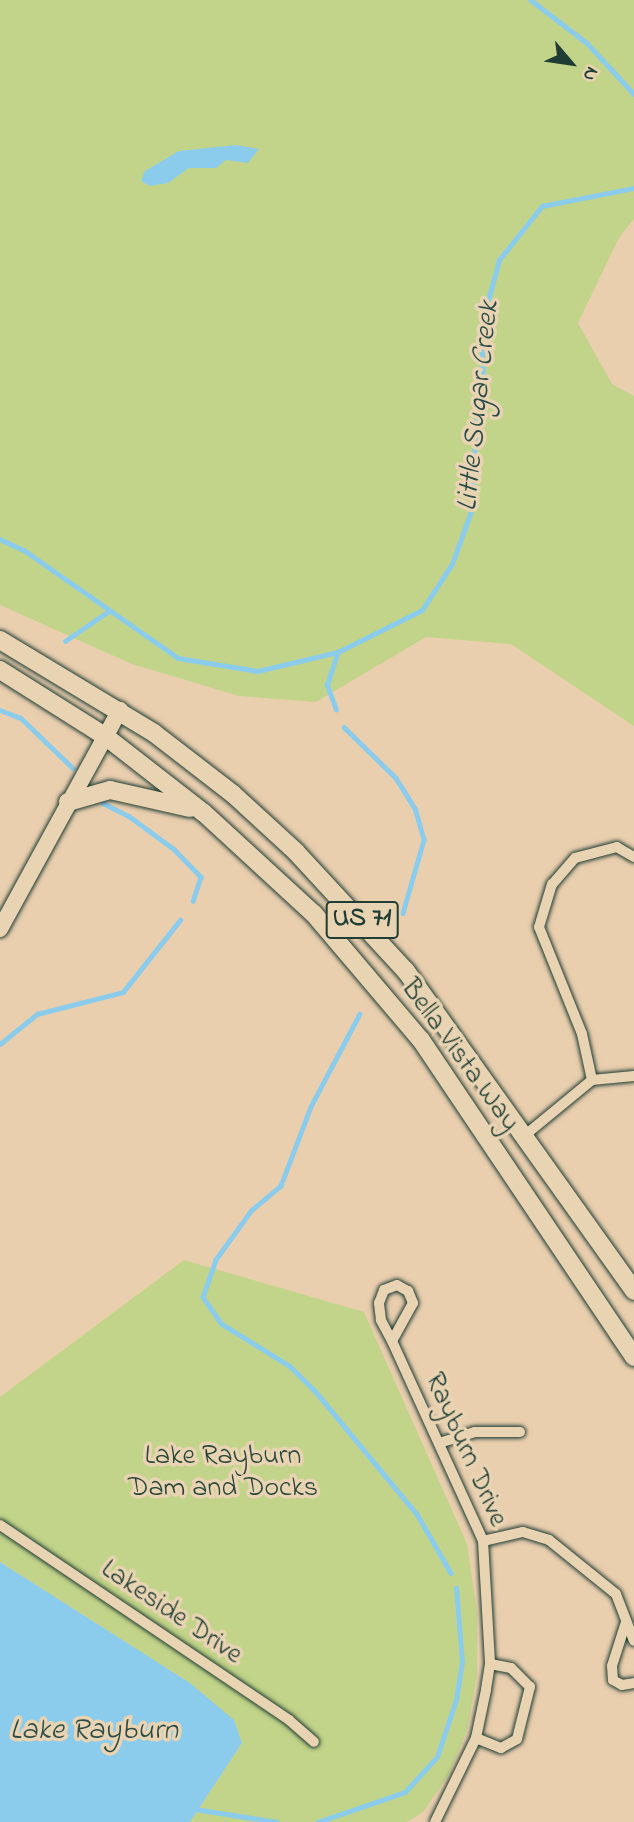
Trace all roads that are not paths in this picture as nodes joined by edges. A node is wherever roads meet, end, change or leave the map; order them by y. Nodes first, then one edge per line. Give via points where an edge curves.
1 (0, 640) edge
2 (0, 670) edge
3 (120, 710) junction
4 (105, 736) junction
5 (68, 802) junction
6 (204, 813) junction
7 (634, 857) edge
8 (0, 929) edge
9 (634, 1076) edge
10 (592, 1080) junction
11 (524, 1136) junction
12 (634, 1291) edge
13 (392, 1341) junction
14 (634, 1357) edge
15 (520, 1432) dead end
16 (439, 1443) junction
17 (0, 1525) edge
18 (483, 1541) junction
19 (626, 1622) junction
20 (634, 1641) edge
21 (490, 1664) junction
22 (634, 1684) edge
23 (476, 1738) junction
24 (314, 1742) dead end
25 (441, 1820) edge

1 - 3 main road, Bella Vista Way / US 71
2 - 4 main road, Bella Vista Way / US 71
3 - 4 street
3 - 11 main road, Bella Vista Way / US 71 via 233,794 352,909 405,971
4 - 5 street
4 - 6 main road, Bella Vista Way / US 71
5 - 6 main road via 110,790 151,796
5 - 8 street
6 - 14 main road, Bella Vista Way / US 71 via 314,914 421,1040
7 - 10 street via 617,847 575,858 552,884 539,927 582,1034
9 - 10 street
10 - 11 street
11 - 12 main road, Bella Vista Way / US 71
13 - 13 street, Rayburn Drive via 413,1303 408,1291 397,1285 384,1290 379,1303 380,1320
13 - 16 street, Rayburn Drive
15 - 16 street via 475,1432
16 - 18 street, Rayburn Drive
17 - 24 street, Lakeside Drive via 283,1716
18 - 19 street via 523,1532 549,1540 616,1594
18 - 21 street, Rayburn Drive
19 - 20 street
19 - 22 street via 612,1666 613,1680
21 - 23 street, Rayburn Drive
21 - 23 street via 511,1668 530,1687 517,1739 501,1748
23 - 25 street, Rayburn Drive

